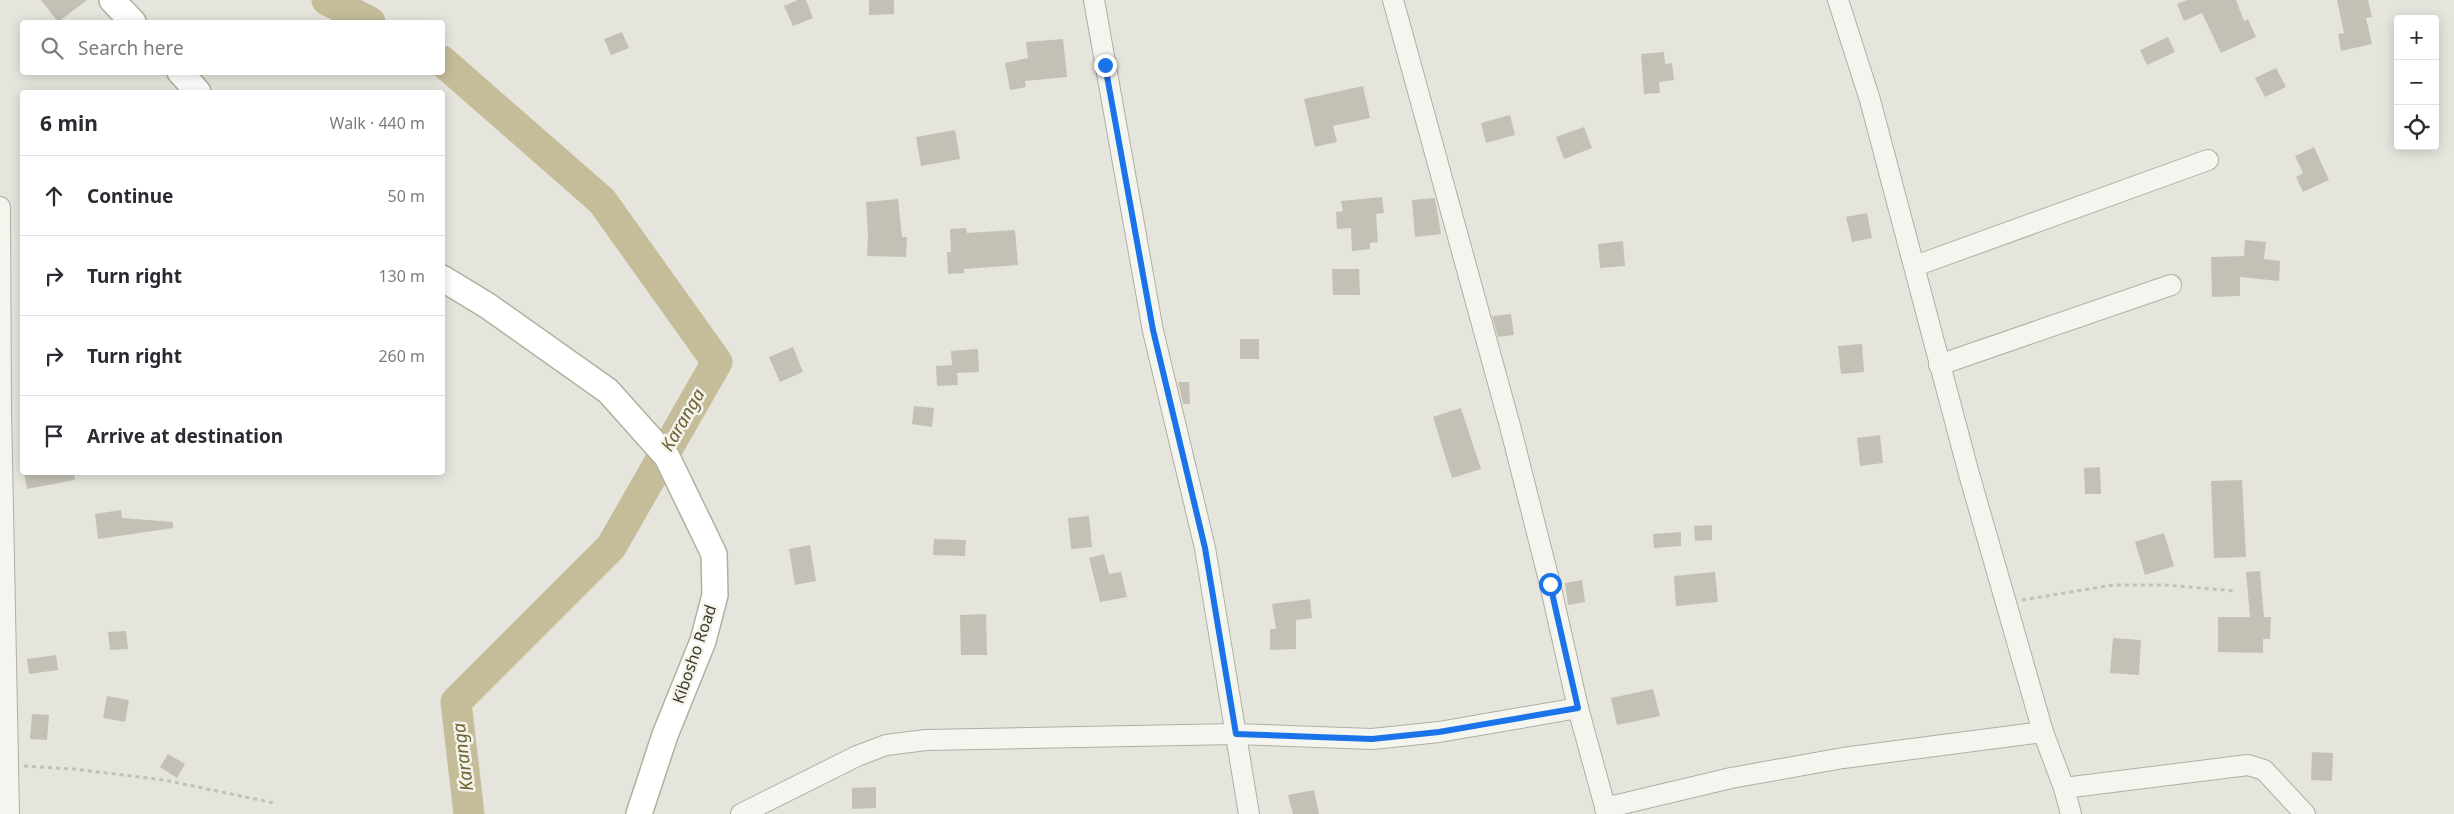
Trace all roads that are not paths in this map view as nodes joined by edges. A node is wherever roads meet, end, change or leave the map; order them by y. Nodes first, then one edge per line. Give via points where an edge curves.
1 (112, 0) edge
2 (1094, 0) edge
3 (1393, 0) edge
4 (1838, 0) edge
5 (131, 20) edge
6 (183, 75) edge
7 (196, 90) edge
8 (2208, 160) dead end
9 (0, 207) edge
10 (1915, 266) junction
11 (445, 280) edge
12 (2171, 285) dead end
13 (1939, 365) junction
14 (1578, 708) junction
15 (2043, 732) junction
16 (1236, 734) junction
17 (2064, 788) junction
18 (1606, 811) edge
19 (9, 814) edge
20 (639, 814) edge
21 (740, 814) edge
22 (1249, 814) edge
23 (2071, 814) edge
24 (2304, 814) edge

1 - 5 main road
2 - 16 street via 1153,330 1205,548
3 - 14 street via 1510,426
4 - 10 street via 1870,100
6 - 7 main road
8 - 10 street
9 - 19 street
10 - 13 street
11 - 20 main road, Kibosho Road via 608,390 667,458 714,554 715,595 702,641 665,735
12 - 13 street
13 - 15 street
14 - 16 street via 1439,732 1372,739
14 - 18 street
15 - 17 street
15 - 18 street via 1731,778
16 - 21 street via 935,740 886,746 857,756
16 - 22 street
17 - 23 street
17 - 24 street via 2248,765 2264,770

